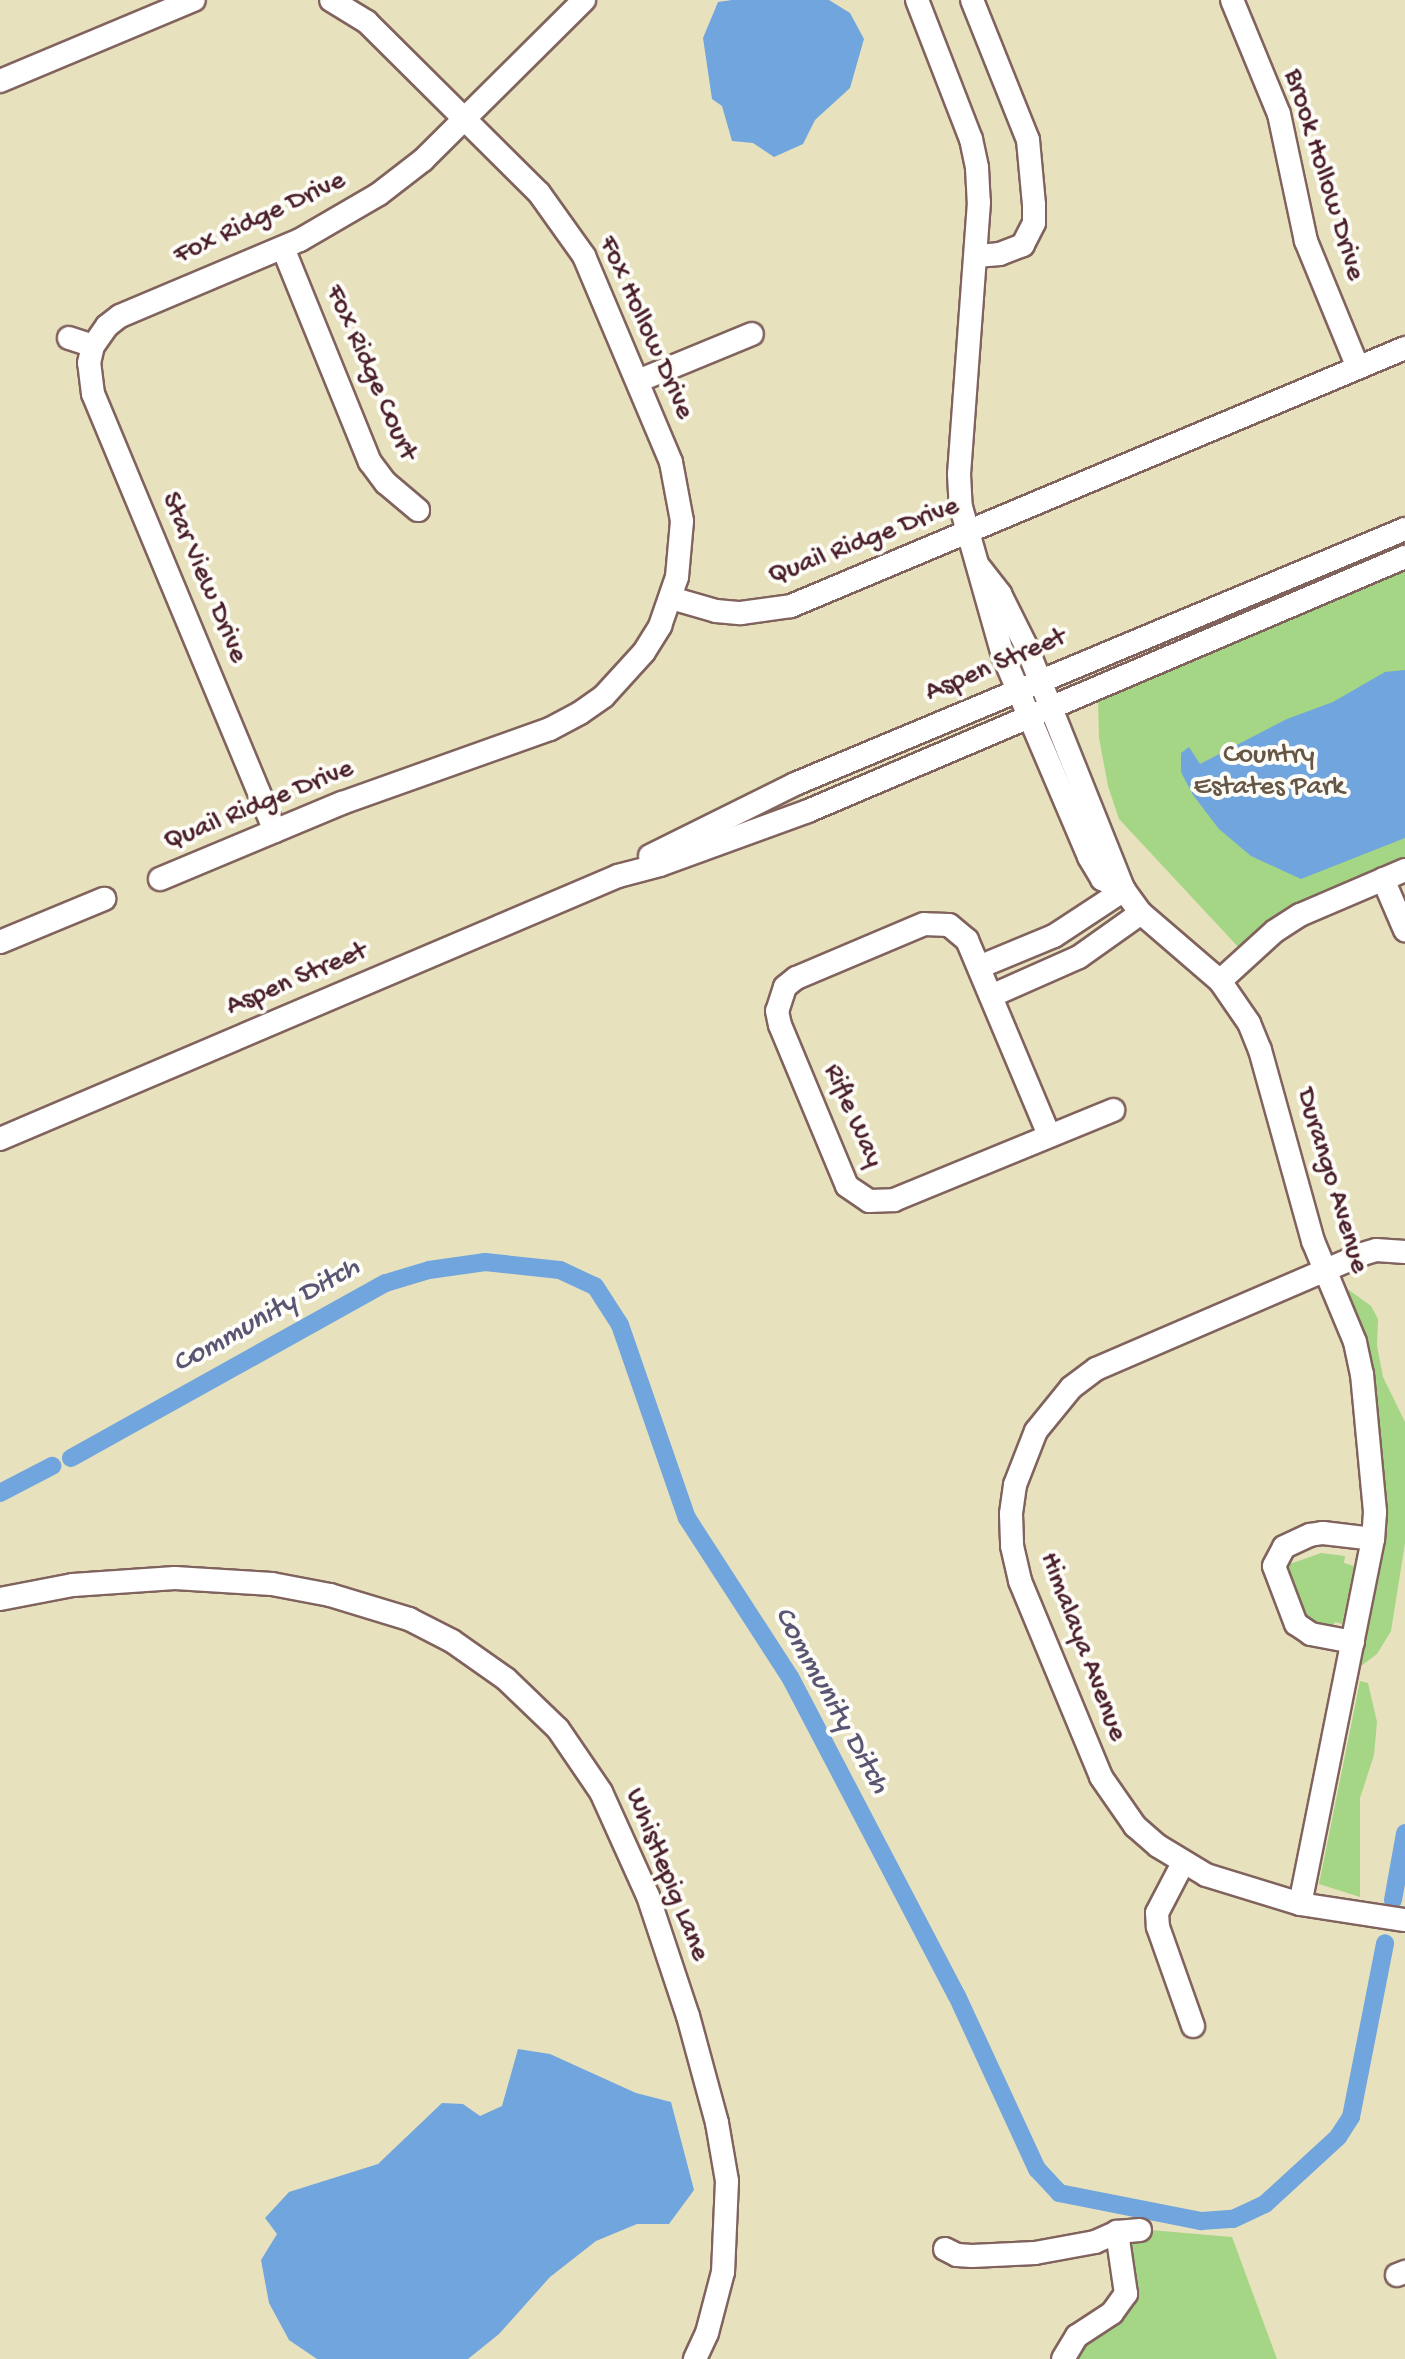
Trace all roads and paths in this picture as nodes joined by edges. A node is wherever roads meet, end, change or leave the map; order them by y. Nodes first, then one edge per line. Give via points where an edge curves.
1 (194, 0) edge
2 (331, 0) edge
3 (584, 0) edge
4 (917, 0) edge
5 (972, 0) edge
6 (1232, 0) edge
7 (0, 81) edge
8 (465, 119) junction
9 (283, 248) junction
10 (976, 256) junction
11 (752, 334) dead end
12 (69, 338) dead end
13 (93, 346) junction
14 (1405, 348) edge
15 (1358, 368) junction
16 (638, 381) junction
17 (418, 510) dead end
18 (1405, 529) edge
19 (969, 533) junction
20 (1405, 557) edge
21 (980, 568) junction
22 (671, 598) junction
23 (1040, 680) junction
24 (1017, 689) junction
25 (1051, 708) junction
26 (1029, 716) junction
27 (275, 831) junction
28 (1405, 870) edge
29 (618, 876) junction
30 (160, 879) dead end
31 (1383, 879) junction
32 (1124, 890) junction
33 (104, 899) dead end
34 (1141, 913) junction
35 (1070, 928) junction
36 (1405, 930) edge
37 (0, 942) edge
38 (1086, 952) junction
39 (979, 967) junction
40 (1220, 981) junction
41 (991, 996) junction
42 (1113, 1110) dead end
43 (1049, 1135) junction
44 (0, 1139) edge
45 (1405, 1252) edge
46 (1325, 1270) junction
47 (1373, 1539) junction
48 (0, 1599) edge
49 (1353, 1642) junction
50 (1183, 1863) junction
51 (1300, 1904) junction
52 (1405, 1920) edge
53 (1193, 2026) dead end
54 (1140, 2230) dead end
55 (1117, 2232) junction
56 (945, 2249) dead end
57 (695, 2359) edge
58 (1063, 2359) edge

1 - 7 street
2 - 8 street, Fox Hollow Drive via 367,22
3 - 8 street, Fox Ridge Drive
4 - 10 street via 971,139 979,202
5 - 10 street via 1028,140 1034,205 1034,223 1023,245
6 - 15 street, Brook Hollow Drive via 1279,114 1306,241
8 - 9 street, Fox Ridge Drive via 379,194
8 - 16 street, Fox Hollow Drive via 563,223 593,275
9 - 13 street, Fox Ridge Drive via 120,316
9 - 17 street, Fox Ridge Court via 370,462
10 - 19 street via 959,474
11 - 16 street
12 - 13 street
13 - 27 street, Star View Drive via 93,394
14 - 15 street, Quail Ridge Drive
15 - 19 street, Quail Ridge Drive
16 - 22 street, Fox Hollow Drive via 678,491 681,547
18 - 23 street, Aspen Street
19 - 21 street
19 - 22 street, Quail Ridge Drive via 766,612 716,611
20 - 25 street, Aspen Street
21 - 23 street, Durango Avenue via 1009,610
21 - 24 street, Durango Avenue via 992,623
22 - 27 street, Quail Ridge Drive via 660,626 626,675 580,713 550,729
23 - 24 street, Aspen Street
23 - 25 street, Durango Avenue
24 - 26 street, Durango Avenue
24 - 29 street, Aspen Street via 795,784 653,853
25 - 26 street, Aspen Street
25 - 32 street, Durango Avenue
26 - 29 street, Aspen Street via 808,811
26 - 32 street, Durango Avenue via 1089,857 1102,879
27 - 30 street, Quail Ridge Drive
28 - 31 street
29 - 44 street, Aspen Street
31 - 36 street
31 - 40 street via 1300,915
32 - 34 street, Durango Avenue
32 - 35 street
33 - 37 street
34 - 38 street
34 - 40 street, Durango Avenue
35 - 38 street
35 - 39 street
38 - 41 street
39 - 41 street, Rifle Way
39 - 43 street, Rifle Way via 959,931 924,924 796,978 779,999 780,1025 847,1186 869,1201 894,1200
40 - 46 street, Durango Avenue via 1249,1023 1260,1050
41 - 43 street, Rifle Way
42 - 43 street
45 - 46 street, Himalaya Avenue via 1376,1250
46 - 47 street, Durango Avenue via 1355,1342 1362,1374
46 - 50 street, Himalaya Avenue via 1096,1369 1053,1407 1030,1444 1015,1485 1012,1546 1020,1581 1093,1760 1135,1826
47 - 49 street, Durango Avenue
47 - 49 street via 1310,1535 1284,1547 1274,1566 1296,1624 1311,1634
48 - 57 street, Whistlepig Lane via 85,1584 175,1578 272,1584 330,1595 409,1619 452,1641 506,1679 558,1729 601,1792 648,1896 717,2123 727,2181 723,2272
49 - 51 street, Durango Avenue
50 - 51 street, Himalaya Avenue
50 - 53 street via 1157,1913
51 - 52 street, Himalaya Avenue
54 - 55 street
55 - 56 street via 1095,2242 1035,2253 972,2256
55 - 58 street via 1126,2294 1112,2313 1077,2336

